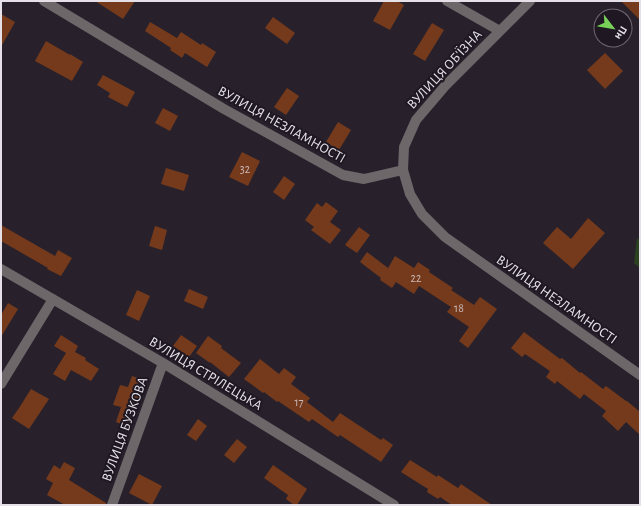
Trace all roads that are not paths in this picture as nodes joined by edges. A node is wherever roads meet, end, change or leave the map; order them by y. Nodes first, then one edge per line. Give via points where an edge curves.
1 (44, 1) edge
2 (447, 1) edge
3 (530, 1) edge
4 (500, 31) junction
5 (404, 170) junction
6 (1, 269) edge
7 (53, 299) junction
8 (163, 363) junction
9 (640, 375) edge
10 (1, 384) edge
11 (112, 505) edge
12 (394, 505) edge

1 - 5 street, ВУЛИЦЯ НЕЗЛАМНОСТІ via 224,109 343,174 364,179
2 - 4 street
3 - 4 street, ВУЛИЦЯ ОБ'ЇЗНА
4 - 5 street, ВУЛИЦЯ ОБ'ЇЗНА via 445,86 416,120 404,147
5 - 9 street, ВУЛИЦЯ НЕЗЛАМНОСТІ via 410,194 422,214 445,237
6 - 7 street, ВУЛИЦЯ СТРІЛЕЦЬКА
7 - 8 street, ВУЛИЦЯ СТРІЛЕЦЬКА
7 - 10 street
8 - 11 street, ВУЛИЦЯ БУЗКОВА
8 - 12 street, ВУЛИЦЯ СТРІЛЕЦЬКА

